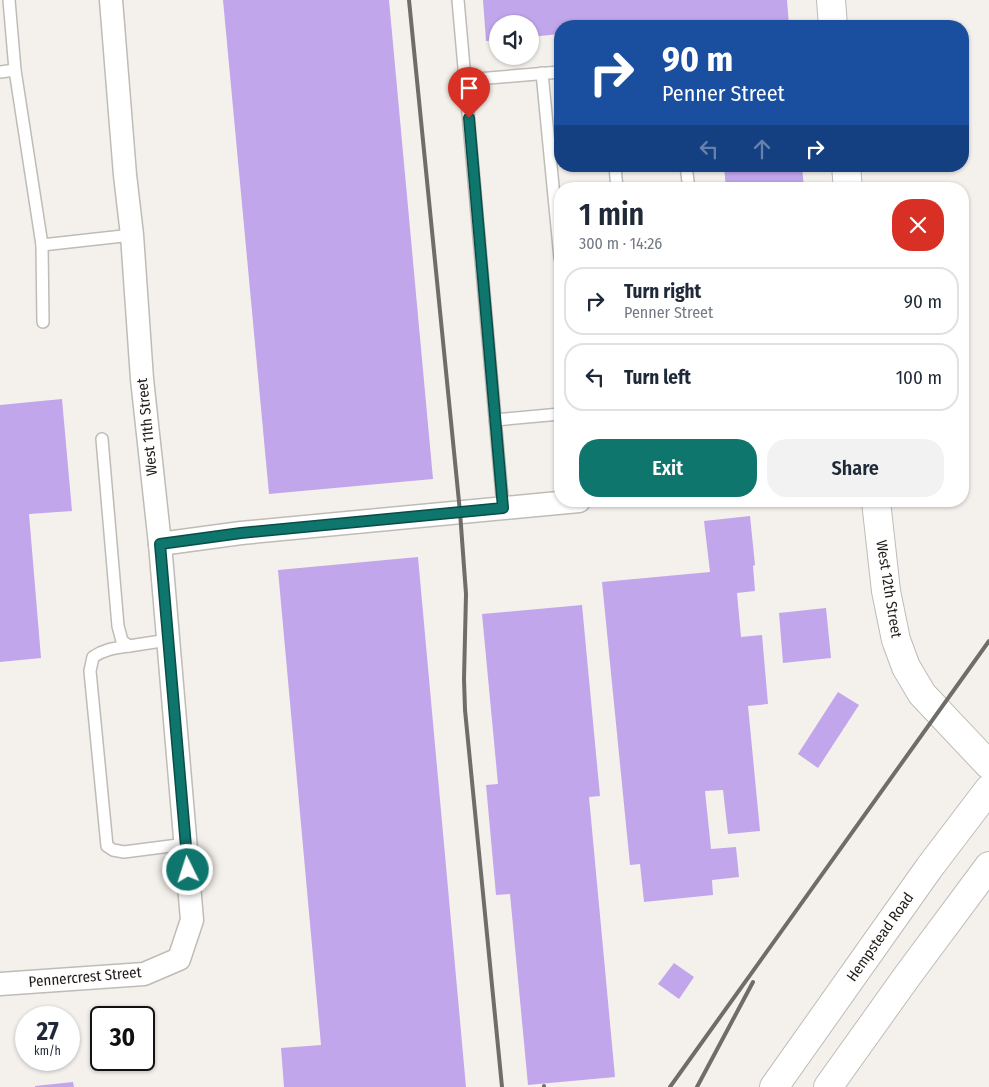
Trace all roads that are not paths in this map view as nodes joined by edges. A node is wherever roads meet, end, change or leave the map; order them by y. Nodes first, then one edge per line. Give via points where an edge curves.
1 (12, 0) edge
2 (111, 0) edge
3 (458, 0) edge
4 (831, 0) edge
5 (833, 20) edge
6 (16, 70) junction
7 (0, 72) edge
8 (554, 72) edge
9 (542, 73) junction
10 (465, 80) junction
11 (554, 196) edge
12 (132, 235) junction
13 (42, 245) junction
14 (43, 322) dead end
15 (554, 415) edge
16 (495, 420) junction
17 (102, 439) dead end
18 (554, 503) edge
19 (877, 507) edge
20 (503, 508) junction
21 (160, 544) junction
22 (168, 640) junction
23 (129, 646) junction
24 (989, 765) edge
25 (989, 789) edge
26 (187, 849) junction
27 (989, 866) edge
28 (0, 984) edge
29 (774, 1087) edge
30 (828, 1087) edge

1 - 6 lane
2 - 12 street, West 11th Street via 124,175
3 - 10 lane
4 - 5 main road
6 - 7 lane
6 - 13 lane
8 - 9 lane
9 - 10 lane
9 - 11 lane
10 - 16 lane
12 - 13 lane
12 - 21 street, West 11th Street via 142,379
13 - 14 lane
15 - 16 lane
16 - 20 lane
17 - 23 lane via 118,626 122,641
18 - 20 street
19 - 24 main road, West 12th Street via 886,591 896,640 906,667 922,694
20 - 21 street
21 - 22 street, West 11th Street
22 - 23 lane
22 - 26 street, West 11th Street
23 - 26 lane via 100,652 93,657 90,671 107,846 124,852
25 - 29 main road, Hempstead Road
26 - 28 street, Pennercrest Street via 192,920 179,959 144,974
27 - 30 main road

